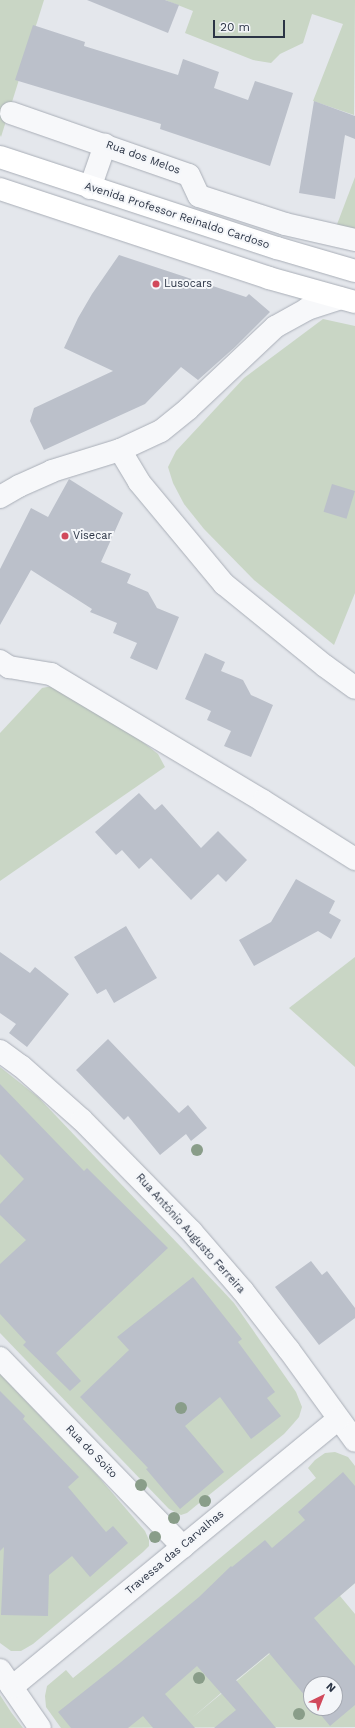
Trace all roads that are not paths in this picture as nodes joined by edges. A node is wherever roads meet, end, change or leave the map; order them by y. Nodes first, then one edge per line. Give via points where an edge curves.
1 (11, 113) dead end
2 (105, 145) junction
3 (0, 157) edge
4 (90, 188) junction
5 (0, 189) edge
6 (355, 240) edge
7 (355, 271) edge
8 (347, 300) edge
9 (120, 450) junction
10 (0, 497) edge
11 (0, 661) edge
12 (355, 688) edge
13 (355, 859) edge
14 (0, 1051) edge
15 (0, 1358) edge
16 (338, 1419) junction
17 (355, 1441) edge
18 (183, 1547) junction
19 (6, 1678) edge
20 (40, 1728) edge

1 - 2 street, Rua dos Melos
2 - 4 street
2 - 6 street, Rua dos Melos via 189,175 199,196 285,224
3 - 4 main road, Avenida Professor Reinaldo Cardoso
4 - 7 main road, Avenida Professor Reinaldo Cardoso
5 - 8 main road via 151,240
8 - 9 street via 307,309 275,327 161,431
9 - 10 street via 52,471
9 - 12 street via 139,482 224,584
11 - 13 street via 9,667 50,674
14 - 16 street, Rua António Augusto Ferreira via 21,1066 82,1120 191,1231 252,1302
15 - 18 street, Rua do Soito
16 - 17 street, Rua António Augusto Ferreira
16 - 18 street, Travessa das Carvalhas
18 - 19 street, Travessa das Carvalhas
19 - 20 street

